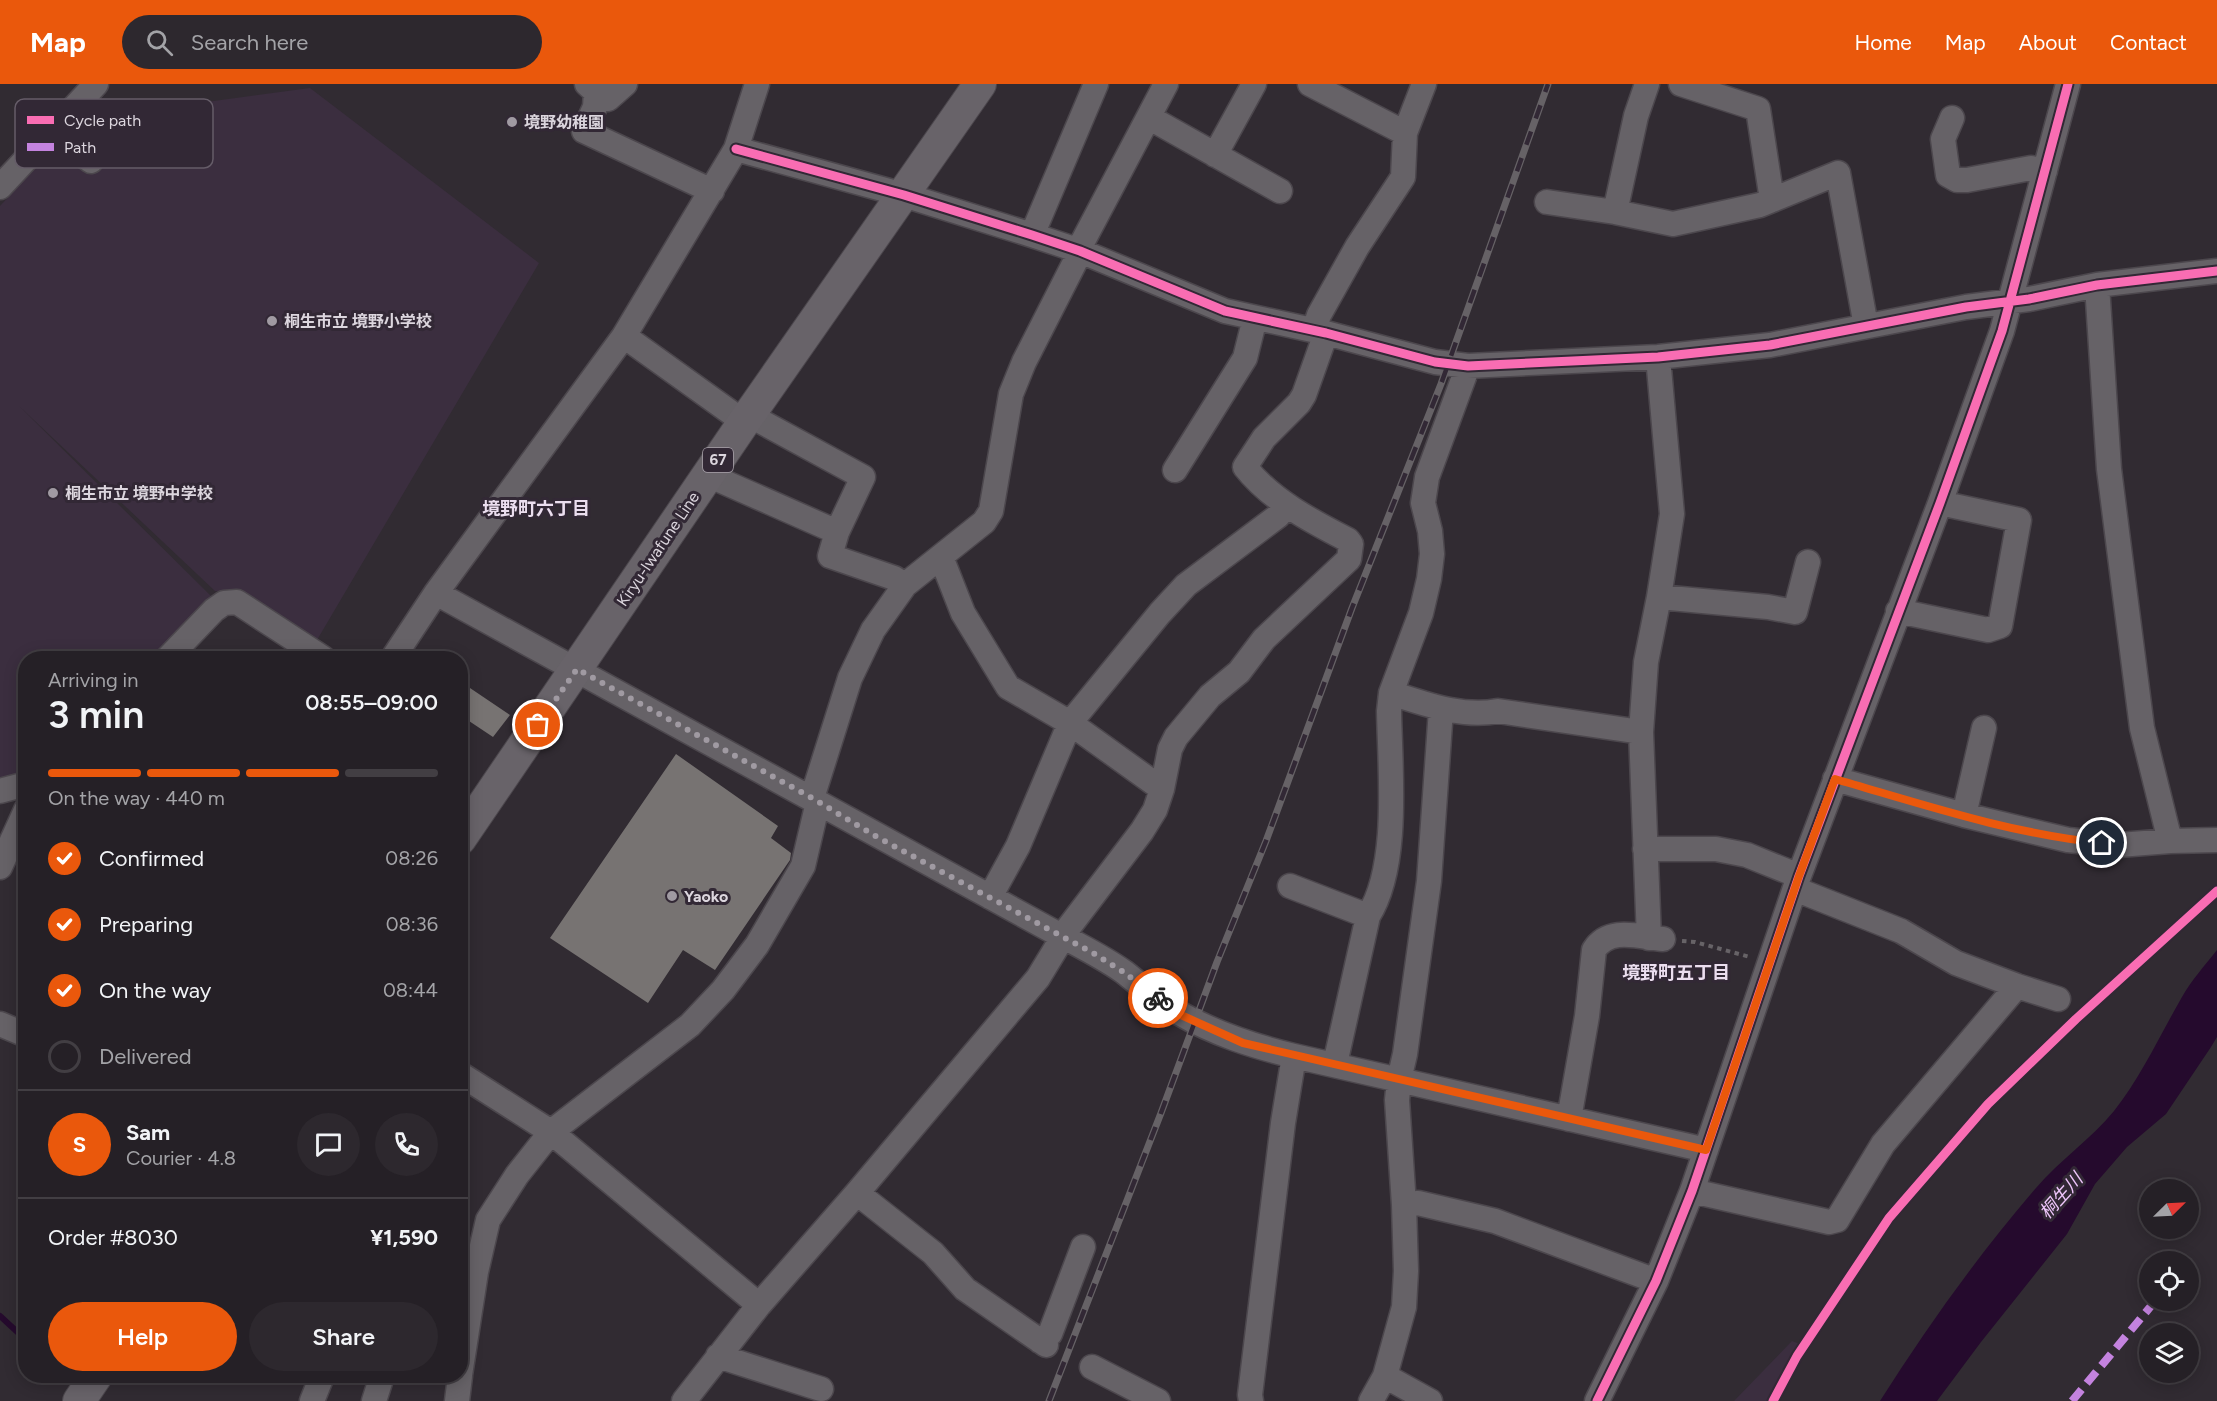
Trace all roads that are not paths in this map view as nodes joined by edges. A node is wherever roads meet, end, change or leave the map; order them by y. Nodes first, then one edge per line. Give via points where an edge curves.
1 (96, 84) edge
2 (625, 84) edge
3 (757, 84) edge
4 (980, 84) edge
5 (1096, 84) edge
6 (1254, 84) edge
7 (1310, 84) edge
8 (1424, 84) edge
9 (1647, 84) edge
10 (1681, 84) edge
11 (2068, 84) edge
12 (1159, 86) edge
13 (591, 88) edge
14 (81, 99) edge
15 (1150, 118) junction
16 (1952, 118) dead end
17 (1405, 133) junction
18 (736, 149) junction
19 (1215, 155) junction
20 (17, 168) edge
21 (2045, 171) junction
22 (0, 187) edge
23 (712, 191) junction
24 (1280, 191) dead end
25 (904, 195) junction
26 (1772, 201) junction
27 (1547, 202) dead end
28 (1614, 212) junction
29 (1032, 235) junction
30 (1080, 251) junction
31 (2217, 271) edge
32 (2097, 285) junction
33 (2009, 302) junction
34 (1255, 318) junction
35 (1866, 326) junction
36 (1320, 332) junction
37 (624, 336) junction
38 (1658, 357) junction
39 (1468, 366) junction
40 (747, 418) junction
41 (1175, 470) dead end
42 (708, 475) junction
43 (1940, 503) junction
44 (1287, 505) junction
45 (837, 532) junction
46 (941, 557) junction
47 (1808, 562) dead end
48 (905, 585) junction
49 (436, 593) junction
50 (1659, 597) junction
51 (1898, 612) junction
52 (175, 651) edge
53 (312, 651) edge
54 (398, 651) edge
55 (577, 669) junction
56 (1391, 693) junction
57 (1441, 709) junction
58 (1070, 723) junction
59 (1984, 728) dead end
60 (1641, 732) junction
61 (1835, 779) junction
62 (18, 786) edge
63 (1162, 789) junction
64 (0, 791) edge
65 (815, 800) junction
66 (1964, 815) junction
67 (468, 826) edge
68 (18, 828) edge
69 (2217, 840) edge
70 (2170, 841) junction
71 (1645, 849) junction
72 (0, 867) edge
73 (1797, 883) junction
74 (1290, 886) dead end
75 (990, 897) junction
76 (1368, 916) junction
77 (1063, 936) junction
78 (2017, 986) junction
79 (2058, 999) dead end
80 (0, 1024) edge
81 (18, 1032) edge
82 (1294, 1056) junction
83 (1335, 1064) junction
84 (468, 1079) edge
85 (1399, 1080) junction
86 (1569, 1119) junction
87 (551, 1132) junction
88 (1706, 1150) junction
89 (1692, 1191) junction
90 (857, 1193) junction
91 (1404, 1205) junction
92 (1083, 1247) dead end
93 (1656, 1281) junction
94 (759, 1305) junction
95 (468, 1324) edge
96 (718, 1356) junction
97 (1092, 1366) dead end
98 (1385, 1376) junction
99 (319, 1383) edge
100 (380, 1383) edge
101 (459, 1383) edge
102 (821, 1389) dead end
103 (312, 1401) edge
104 (374, 1401) edge
105 (458, 1401) edge
106 (684, 1401) edge
107 (1158, 1401) edge
108 (1251, 1401) edge
109 (1371, 1401) edge
110 (1430, 1401) edge
111 (1597, 1401) edge

1 - 14 street
2 - 13 street via 608,99
3 - 18 street
4 - 25 main road, Kiryu-Iwafune Line / 67
5 - 29 street
6 - 19 street
7 - 17 street
8 - 17 street
9 - 28 street
10 - 26 street via 1758,109
11 - 21 street
12 - 15 street
13 - 23 street via 595,107 584,131
15 - 19 street
15 - 30 street
16 - 21 street via 1943,139 1948,176 1967,180 2031,168
17 - 36 street via 1403,177 1319,315
18 - 23 street
18 - 25 street
19 - 24 street
20 - 22 street
21 - 33 street
23 - 37 street
25 - 29 street
25 - 40 main road, Kiryu-Iwafune Line / 67
26 - 28 street via 1673,224
26 - 35 street via 1838,174
27 - 28 street
29 - 30 street
30 - 34 street via 1225,311
30 - 46 street via 1011,394 991,511 984,522
31 - 32 street
32 - 33 street
32 - 70 street via 2109,469 2142,728
33 - 35 street
33 - 43 street
34 - 36 street
34 - 41 street via 1245,358
35 - 38 street via 1770,345
36 - 39 street via 1436,362
36 - 44 street via 1299,404 1264,438 1245,467
37 - 40 street
37 - 49 street
38 - 39 street
38 - 50 street via 1672,514
39 - 56 street via 1427,477 1423,503 1432,554 1429,579 1421,613
40 - 42 main road, Kiryu-Iwafune Line / 67
40 - 45 street via 863,477
42 - 45 street
42 - 55 main road, Kiryu-Iwafune Line / 67
43 - 51 street
43 - 51 street via 2019,520 2000,626 1988,630
44 - 58 street via 1278,516 1186,585
44 - 63 street via 1348,540 1349,559 1264,639 1239,672 1210,696 1176,737
45 - 48 street via 830,556
46 - 48 street
46 - 58 street via 963,613 1008,687
47 - 50 street via 1795,612
48 - 65 street via 873,630 850,678
49 - 54 street
49 - 55 street
50 - 60 street via 1646,662
51 - 61 street
52 - 53 street via 214,610 224,603 237,602
55 - 65 street
55 - 67 main road, Kiryu-Iwafune Line / 67
56 - 57 street
56 - 76 street via 1389,848 1376,904
57 - 60 street via 1483,714 1498,711
57 - 85 street via 1429,881 1406,1054
58 - 63 street
58 - 75 street via 1018,846
59 - 66 street
60 - 71 street
61 - 66 street
61 - 73 street
62 - 64 street
63 - 77 street via 1142,831
65 - 75 street
65 - 87 street via 803,866 757,945 723,990 690,1025
66 - 70 street via 2068,840 2118,845
68 - 72 street
69 - 70 street
71 - 73 street via 1716,849 1747,855
71 - 86 street via 1656,938 1611,934 1599,941 1594,950
73 - 78 street via 1901,931 1956,963
73 - 88 street
74 - 76 street
75 - 77 street
76 - 83 street
77 - 82 street via 1122,971 1181,1015 1243,1043
77 - 90 street via 1038,978
78 - 79 street
78 - 89 street via 1883,1144 1837,1220 1829,1222
80 - 81 street
82 - 83 street
82 - 108 street
83 - 85 street
84 - 87 street
85 - 86 street
85 - 91 street
86 - 88 street
87 - 94 street
87 - 95 street via 488,1220
88 - 89 street
89 - 93 street
90 - 92 street via 933,1253 965,1289 1043,1343
90 - 94 street
91 - 93 street via 1418,1203 1495,1221
91 - 98 street via 1404,1307
93 - 111 street
94 - 96 street
96 - 102 street
96 - 106 street
97 - 107 street
98 - 109 street
98 - 110 street
99 - 103 street
100 - 104 street
101 - 105 street

